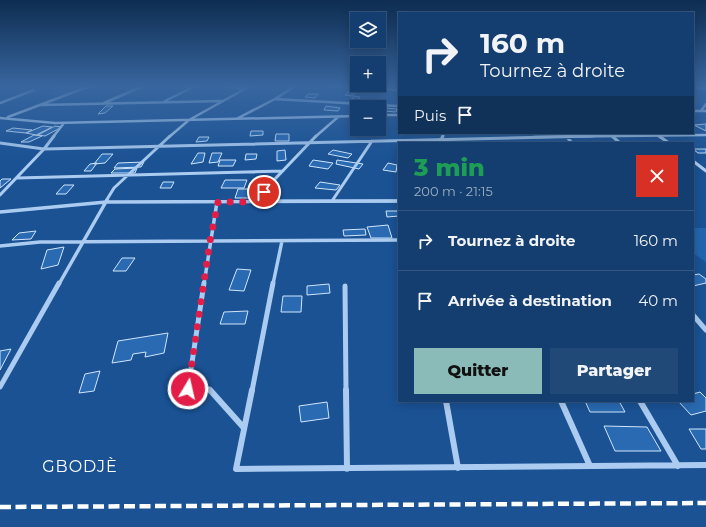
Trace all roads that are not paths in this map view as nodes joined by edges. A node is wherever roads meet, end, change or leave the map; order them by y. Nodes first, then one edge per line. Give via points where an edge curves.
1 (25, 111) edge
2 (206, 111) edge
3 (253, 111) edge
4 (694, 111) edge
5 (700, 111) joint
6 (706, 111) edge
7 (386, 115) edge
8 (398, 115) edge
9 (338, 116) junction
10 (350, 116) edge
11 (0, 118) edge
12 (6, 118) junction
13 (236, 119) junction
14 (189, 120) junction
15 (64, 123) junction
16 (444, 134) edge
17 (649, 134) edge
18 (657, 134) edge
19 (706, 135) edge
20 (566, 136) junction
21 (612, 136) junction
22 (441, 139) junction
23 (372, 141) junction
24 (309, 142) junction
25 (440, 142) edge
26 (571, 142) edge
27 (619, 142) edge
28 (668, 142) edge
29 (0, 143) edge
30 (4, 144) junction
31 (0, 146) edge
32 (158, 146) junction
33 (44, 149) junction
34 (694, 162) edge
35 (283, 171) junction
36 (706, 171) edge
37 (128, 175) junction
38 (17, 178) junction
39 (0, 195) edge
40 (332, 201) junction
41 (398, 201) edge
42 (106, 202) junction
43 (218, 202) junction
44 (254, 202) junction
45 (0, 212) edge
46 (282, 240) junction
47 (398, 240) edge
48 (210, 241) junction
49 (83, 242) junction
50 (0, 246) edge
51 (345, 286) dead end
52 (694, 316) edge
53 (706, 330) edge
54 (0, 387) edge
55 (446, 402) edge
56 (562, 402) edge
57 (641, 402) edge
58 (244, 428) junction
59 (706, 465) edge
60 (590, 466) junction
61 (678, 466) junction
62 (458, 468) junction
63 (347, 469) junction

1 - 12 street
2 - 14 street
3 - 13 street
4 - 5 street
5 - 6 street
7 - 8 street
9 - 10 street
9 - 13 street
9 - 24 street
11 - 12 street
12 - 15 street
13 - 14 street
14 - 15 street
14 - 32 street
15 - 33 street
16 - 22 street
17 - 18 street
17 - 21 street
18 - 19 street
18 - 28 street
20 - 21 street
20 - 22 street
20 - 26 street
21 - 27 street
22 - 23 street
22 - 25 street
23 - 24 street
23 - 40 street
24 - 32 street
24 - 35 street
29 - 30 street
30 - 31 street
30 - 33 street
32 - 33 street
32 - 37 street
33 - 38 street
34 - 36 street
35 - 37 street
35 - 44 street
37 - 38 street
37 - 42 street via 114,188
38 - 39 street
40 - 41 street
40 - 44 street
42 - 43 street
42 - 45 street
42 - 49 street
43 - 44 street
43 - 48 street
46 - 47 street
46 - 48 street
46 - 58 street
48 - 49 street
48 - 58 street via 188,389 209,389
49 - 50 street via 40,242
49 - 54 street
51 - 63 street
52 - 53 street
55 - 62 street
56 - 60 street
57 - 61 street
58 - 63 street via 236,470
59 - 61 street
60 - 61 street
60 - 62 street
62 - 63 street

